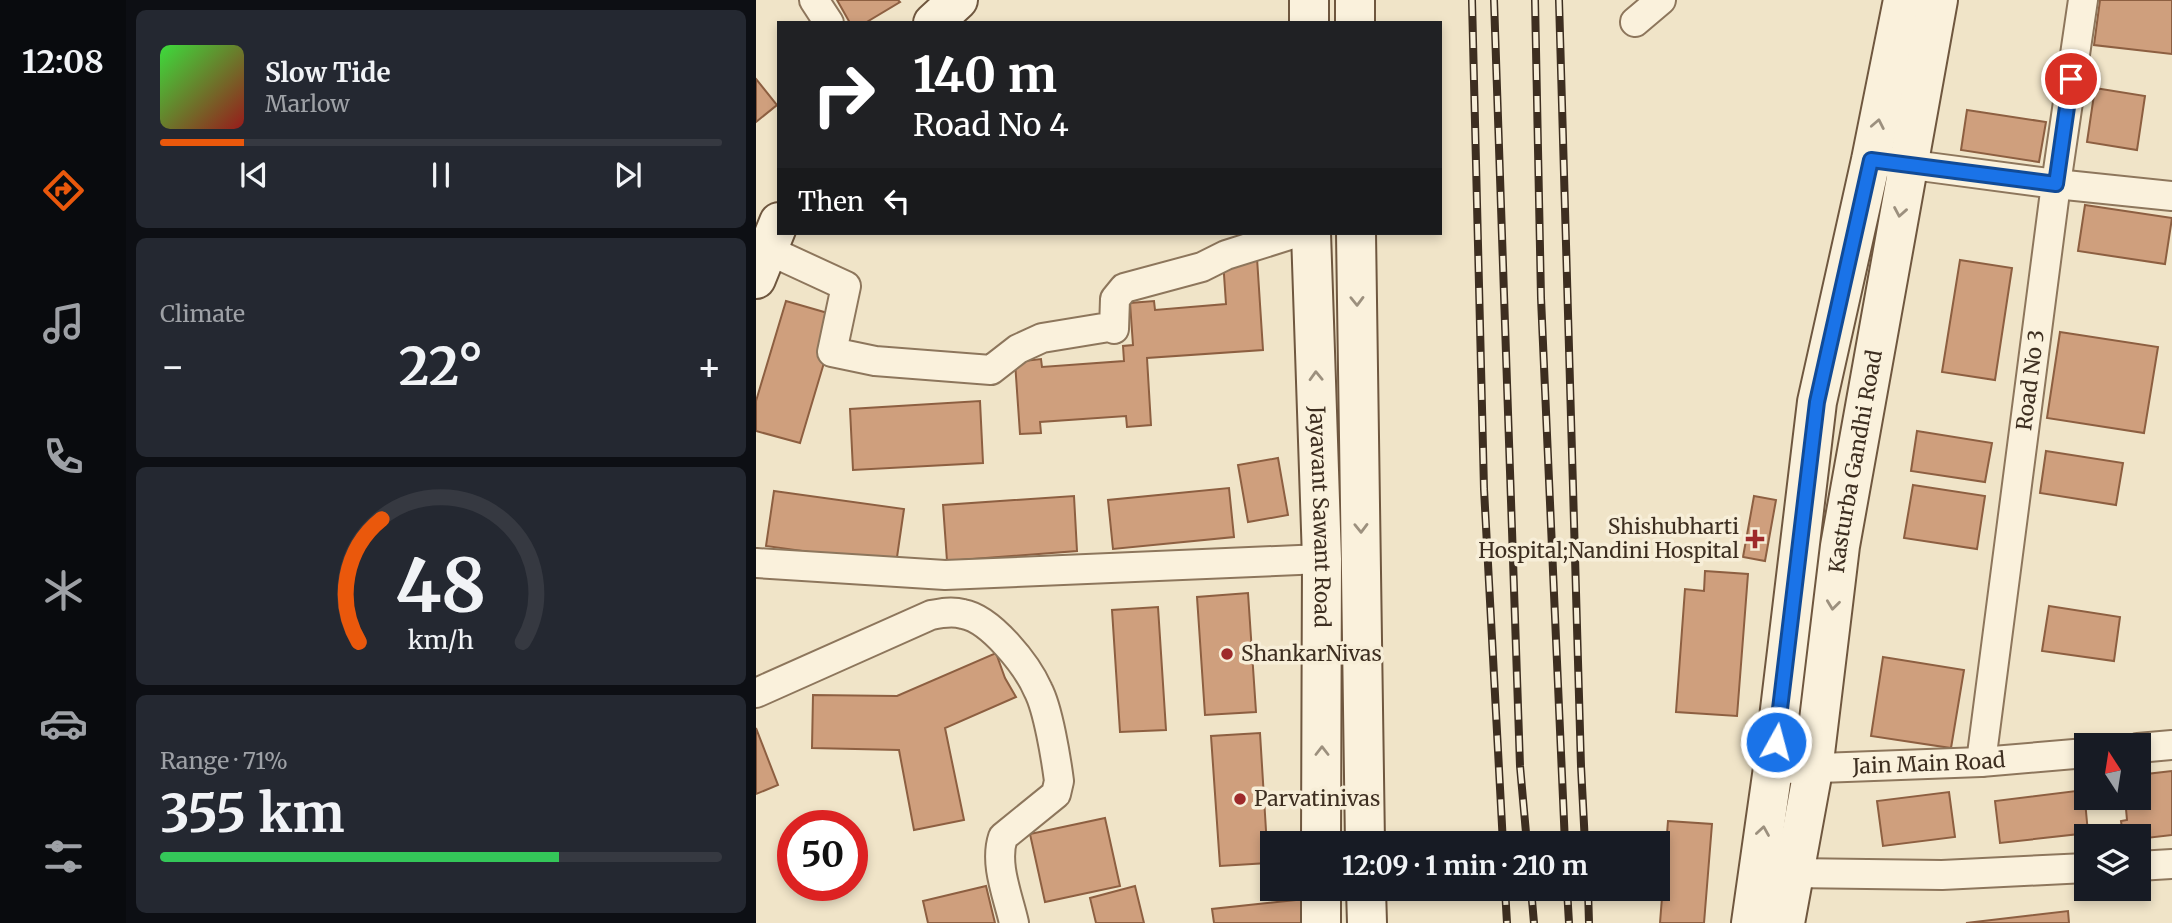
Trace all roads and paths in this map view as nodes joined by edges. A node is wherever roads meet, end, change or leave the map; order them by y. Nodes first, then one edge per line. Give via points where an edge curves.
1 (814, 0) edge
2 (958, 0) edge
3 (1310, 0) edge
4 (1355, 0) edge
5 (1661, 0) edge
6 (1903, 0) edge
7 (1938, 0) edge
8 (2083, 0) edge
9 (828, 21) edge
10 (935, 21) edge
11 (1309, 21) edge
12 (1355, 21) edge
13 (1635, 22) dead end
14 (1871, 160) junction
15 (1909, 164) junction
16 (2056, 184) junction
17 (2172, 196) edge
18 (1290, 235) edge
19 (1311, 235) edge
20 (1356, 235) edge
21 (767, 250) edge
22 (1813, 430) junction
23 (1859, 440) junction
24 (1322, 559) junction
25 (756, 563) edge
26 (756, 693) edge
27 (2172, 745) edge
28 (2151, 747) edge
29 (2074, 754) edge
30 (1981, 762) junction
31 (1773, 768) junction
32 (1813, 770) junction
33 (1321, 831) edge
34 (1365, 831) edge
35 (2172, 864) edge
36 (2151, 865) edge
37 (2074, 869) edge
38 (1775, 871) junction
39 (1321, 901) edge
40 (1366, 901) edge
41 (1014, 923) edge
42 (1321, 923) edge
43 (1367, 923) edge
44 (1752, 923) edge
45 (1785, 923) edge

1 - 9 street
2 - 10 main road
3 - 11 main road
4 - 12 main road
5 - 13 street
14 -> 6 main road, Kasturba Gandhi Road
7 - 15 main road, Kasturba Gandhi Road
8 - 16 street, Road No 3
14 - 15 street
14 - 22 main road, Kasturba Gandhi Road
15 - 16 street
15 -> 23 main road, Kasturba Gandhi Road
16 - 17 street
16 - 30 street, Road No 3
18 - 21 street via 1202,267 1124,288 1115,299 1114,329 1042,338 991,370 875,361 832,352 846,286
24 -> 19 main road, Jayavant Sawant Road
20 -> 34 main road, Jayavant Sawant Road
22 - 23 main road
22 - 31 main road, Kasturba Gandhi Road
23 -> 32 main road, Kasturba Gandhi Road via 1840,546
24 - 25 street via 945,575
33 -> 24 main road, Jayavant Sawant Road
26 - 41 street via 931,615 946,612 978,619 1017,654 1039,691 1059,780 1056,794 1003,837 999,848
27 - 28 street
29 - 30 street, Jain Main Road
30 - 32 street, Jain Main Road
31 - 32 street, Jain Main Road
38 -> 31 main road, Kasturba Gandhi Road
32 - 38 main road, Kasturba Gandhi Road
35 - 36 street
37 - 38 street via 1942,875
38 - 44 main road, Kasturba Gandhi Road
38 - 45 main road, Kasturba Gandhi Road
39 - 42 main road
40 - 43 main road

